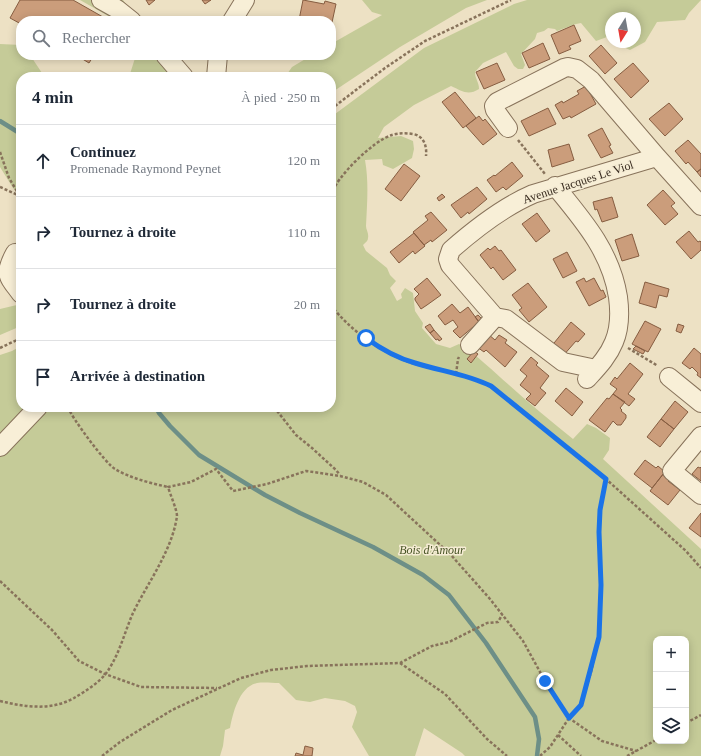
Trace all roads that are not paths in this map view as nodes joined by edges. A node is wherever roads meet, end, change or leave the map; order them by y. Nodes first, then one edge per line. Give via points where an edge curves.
1 (101, 0) edge
2 (245, 0) edge
3 (126, 16) edge
4 (235, 16) edge
5 (170, 60) edge
6 (218, 60) edge
7 (180, 72) edge
8 (216, 72) edge
9 (508, 128) road end
10 (657, 157) junction
11 (555, 186) junction
12 (701, 206) edge
13 (15, 253) dead end
14 (16, 288) edge
15 (495, 317) junction
16 (470, 345) dead end
17 (669, 377) road end
18 (701, 404) edge
19 (33, 412) edge
20 (701, 436) edge
21 (0, 447) edge
22 (701, 495) edge

1 - 3 street
2 - 4 street
5 - 7 street
6 - 8 street
9 - 10 street via 495,110 494,106 498,102 564,68 572,67 591,80
10 - 11 street, Avenue Jacques Le Viol
10 - 12 street
11 - 15 street, Avenue Jacques Le Viol via 513,203 456,246 449,255 450,265
11 - 15 street via 590,231 610,265 617,289 620,314 615,340 608,355 591,374 563,362 506,319
13 - 14 street via 8,274
15 - 16 street
17 - 18 street
19 - 21 street
20 - 22 street via 672,471

